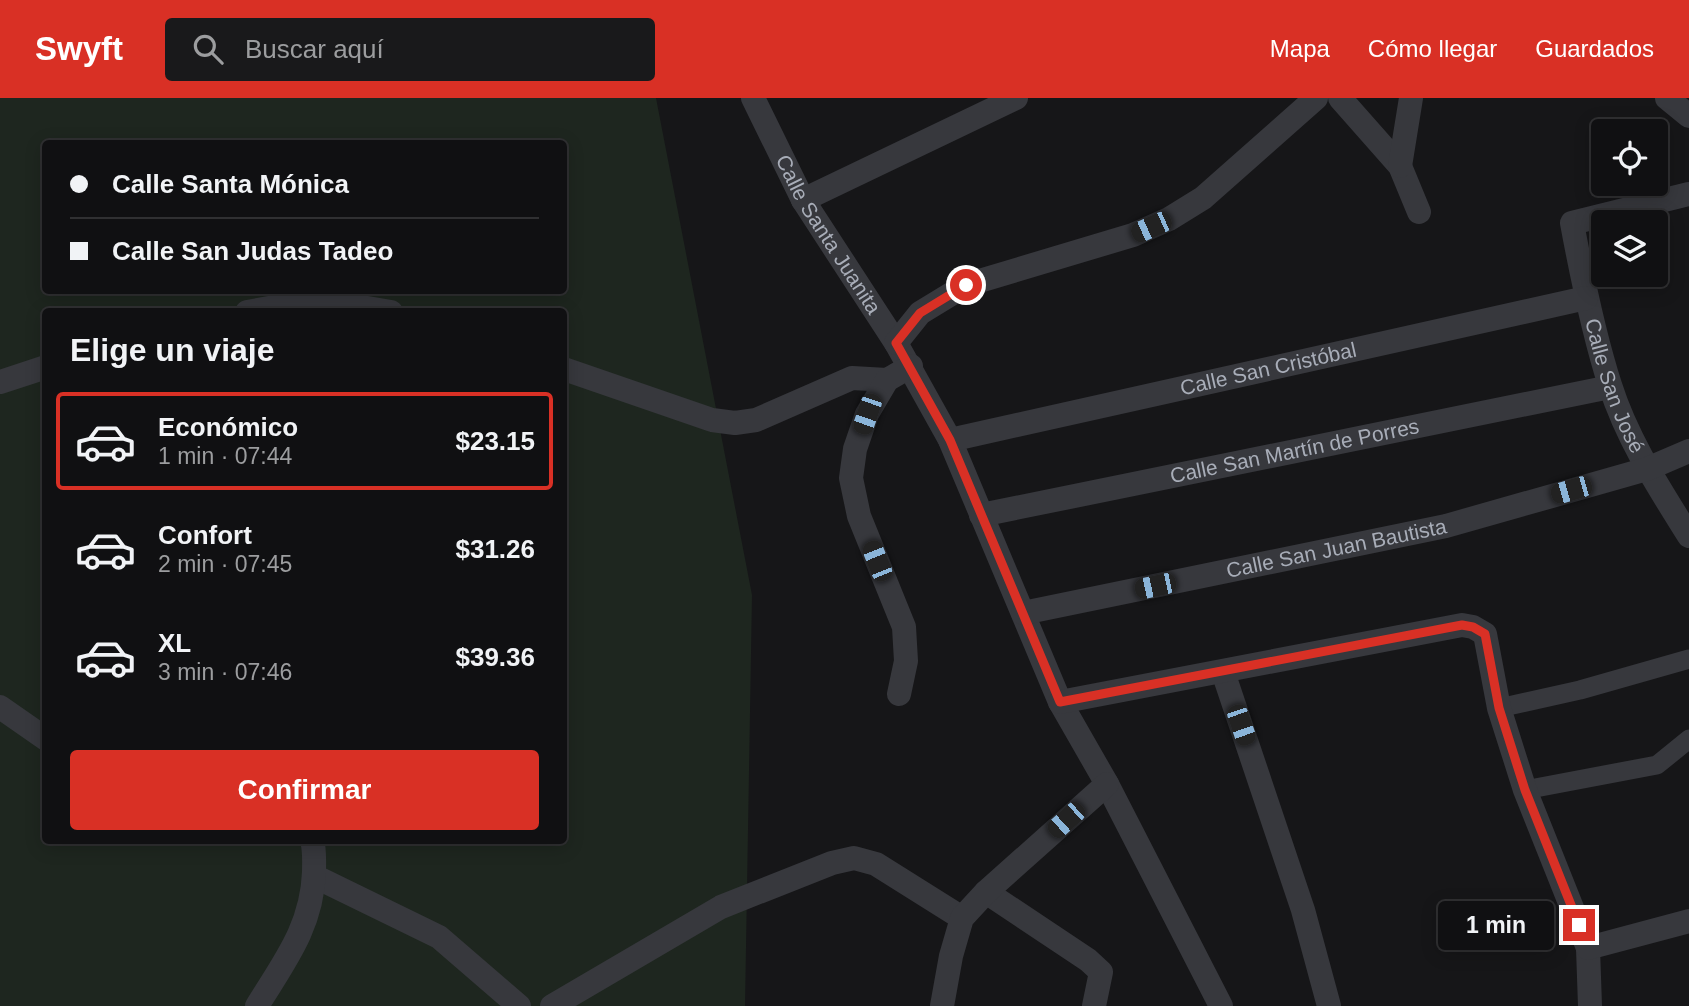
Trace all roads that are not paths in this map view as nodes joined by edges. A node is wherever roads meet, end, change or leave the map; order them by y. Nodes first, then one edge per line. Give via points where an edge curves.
1 (753, 98) edge
2 (1016, 98) edge
3 (1316, 98) edge
4 (1340, 98) edge
5 (1411, 98) edge
6 (1667, 98) edge
7 (1689, 116) edge
8 (1401, 166) junction
9 (1689, 194) edge
10 (803, 200) junction
11 (1419, 212) dead end
12 (1586, 298) junction
13 (268, 308) edge
14 (368, 308) edge
15 (896, 343) junction
16 (911, 366) junction
17 (42, 368) edge
18 (567, 370) edge
19 (887, 380) junction
20 (0, 382) edge
21 (1610, 387) junction
22 (950, 440) junction
23 (1689, 451) edge
24 (1647, 469) junction
25 (981, 515) junction
26 (1689, 536) edge
27 (1023, 613) junction
28 (1689, 659) edge
29 (1223, 672) junction
30 (899, 694) dead end
31 (1060, 702) junction
32 (0, 707) edge
33 (1499, 708) junction
34 (42, 736) edge
35 (1689, 739) edge
36 (1107, 784) junction
37 (1525, 790) junction
38 (312, 844) edge
39 (314, 876) junction
40 (986, 892) junction
41 (962, 918) junction
42 (1689, 921) edge
43 (1588, 948) junction
44 (257, 1006) edge
45 (519, 1006) edge
46 (552, 1006) edge
47 (942, 1006) edge
48 (1094, 1006) edge
49 (1220, 1006) edge
50 (1329, 1006) edge
51 (1590, 1006) edge

1 - 10 street, Calle Santa Juanita
2 - 10 street
3 - 15 street via 1203,198 1169,219 1133,235 966,285 920,313
4 - 8 street
5 - 8 street
6 - 7 street
8 - 11 street
9 - 12 street, Calle San José via 1572,223
10 - 15 street, Calle Santa Juanita
12 - 21 street, Calle San José
12 - 22 street, Calle San Cristóbal
13 - 14 street via 344,304
15 - 16 street, Calle Santa Juanita
16 - 19 street
16 - 22 street, Calle Santa Juanita
17 - 20 street
18 - 19 street via 712,420 735,423 756,421 852,378
19 - 30 street via 867,414 850,478 859,516 904,627 906,661
21 - 24 street, Calle San José
21 - 25 street, Calle San Martín de Porres
22 - 25 street, Calle Santa Juanita
23 - 24 street, Calle San Juan Bautista
24 - 26 street, Calle San José
24 - 27 street, Calle San Juan Bautista via 1446,526
25 - 27 street, Calle Santa Juanita
27 - 31 street, Calle Santa Juanita
28 - 33 street
29 - 31 street
29 - 33 street via 1462,625 1485,634
29 - 50 street via 1303,910
31 - 36 street, Calle Santa Juanita
32 - 34 street
33 - 37 street
35 - 37 street via 1657,765
36 - 40 street
36 - 49 street, Calle Santa Juanita
37 - 43 street
38 - 39 street
39 - 44 street via 311,907 296,942
39 - 45 street via 439,937
40 - 41 street
40 - 48 street via 1101,972
41 - 46 street via 876,864 854,858 721,907
41 - 47 street
42 - 43 street
43 - 51 street

